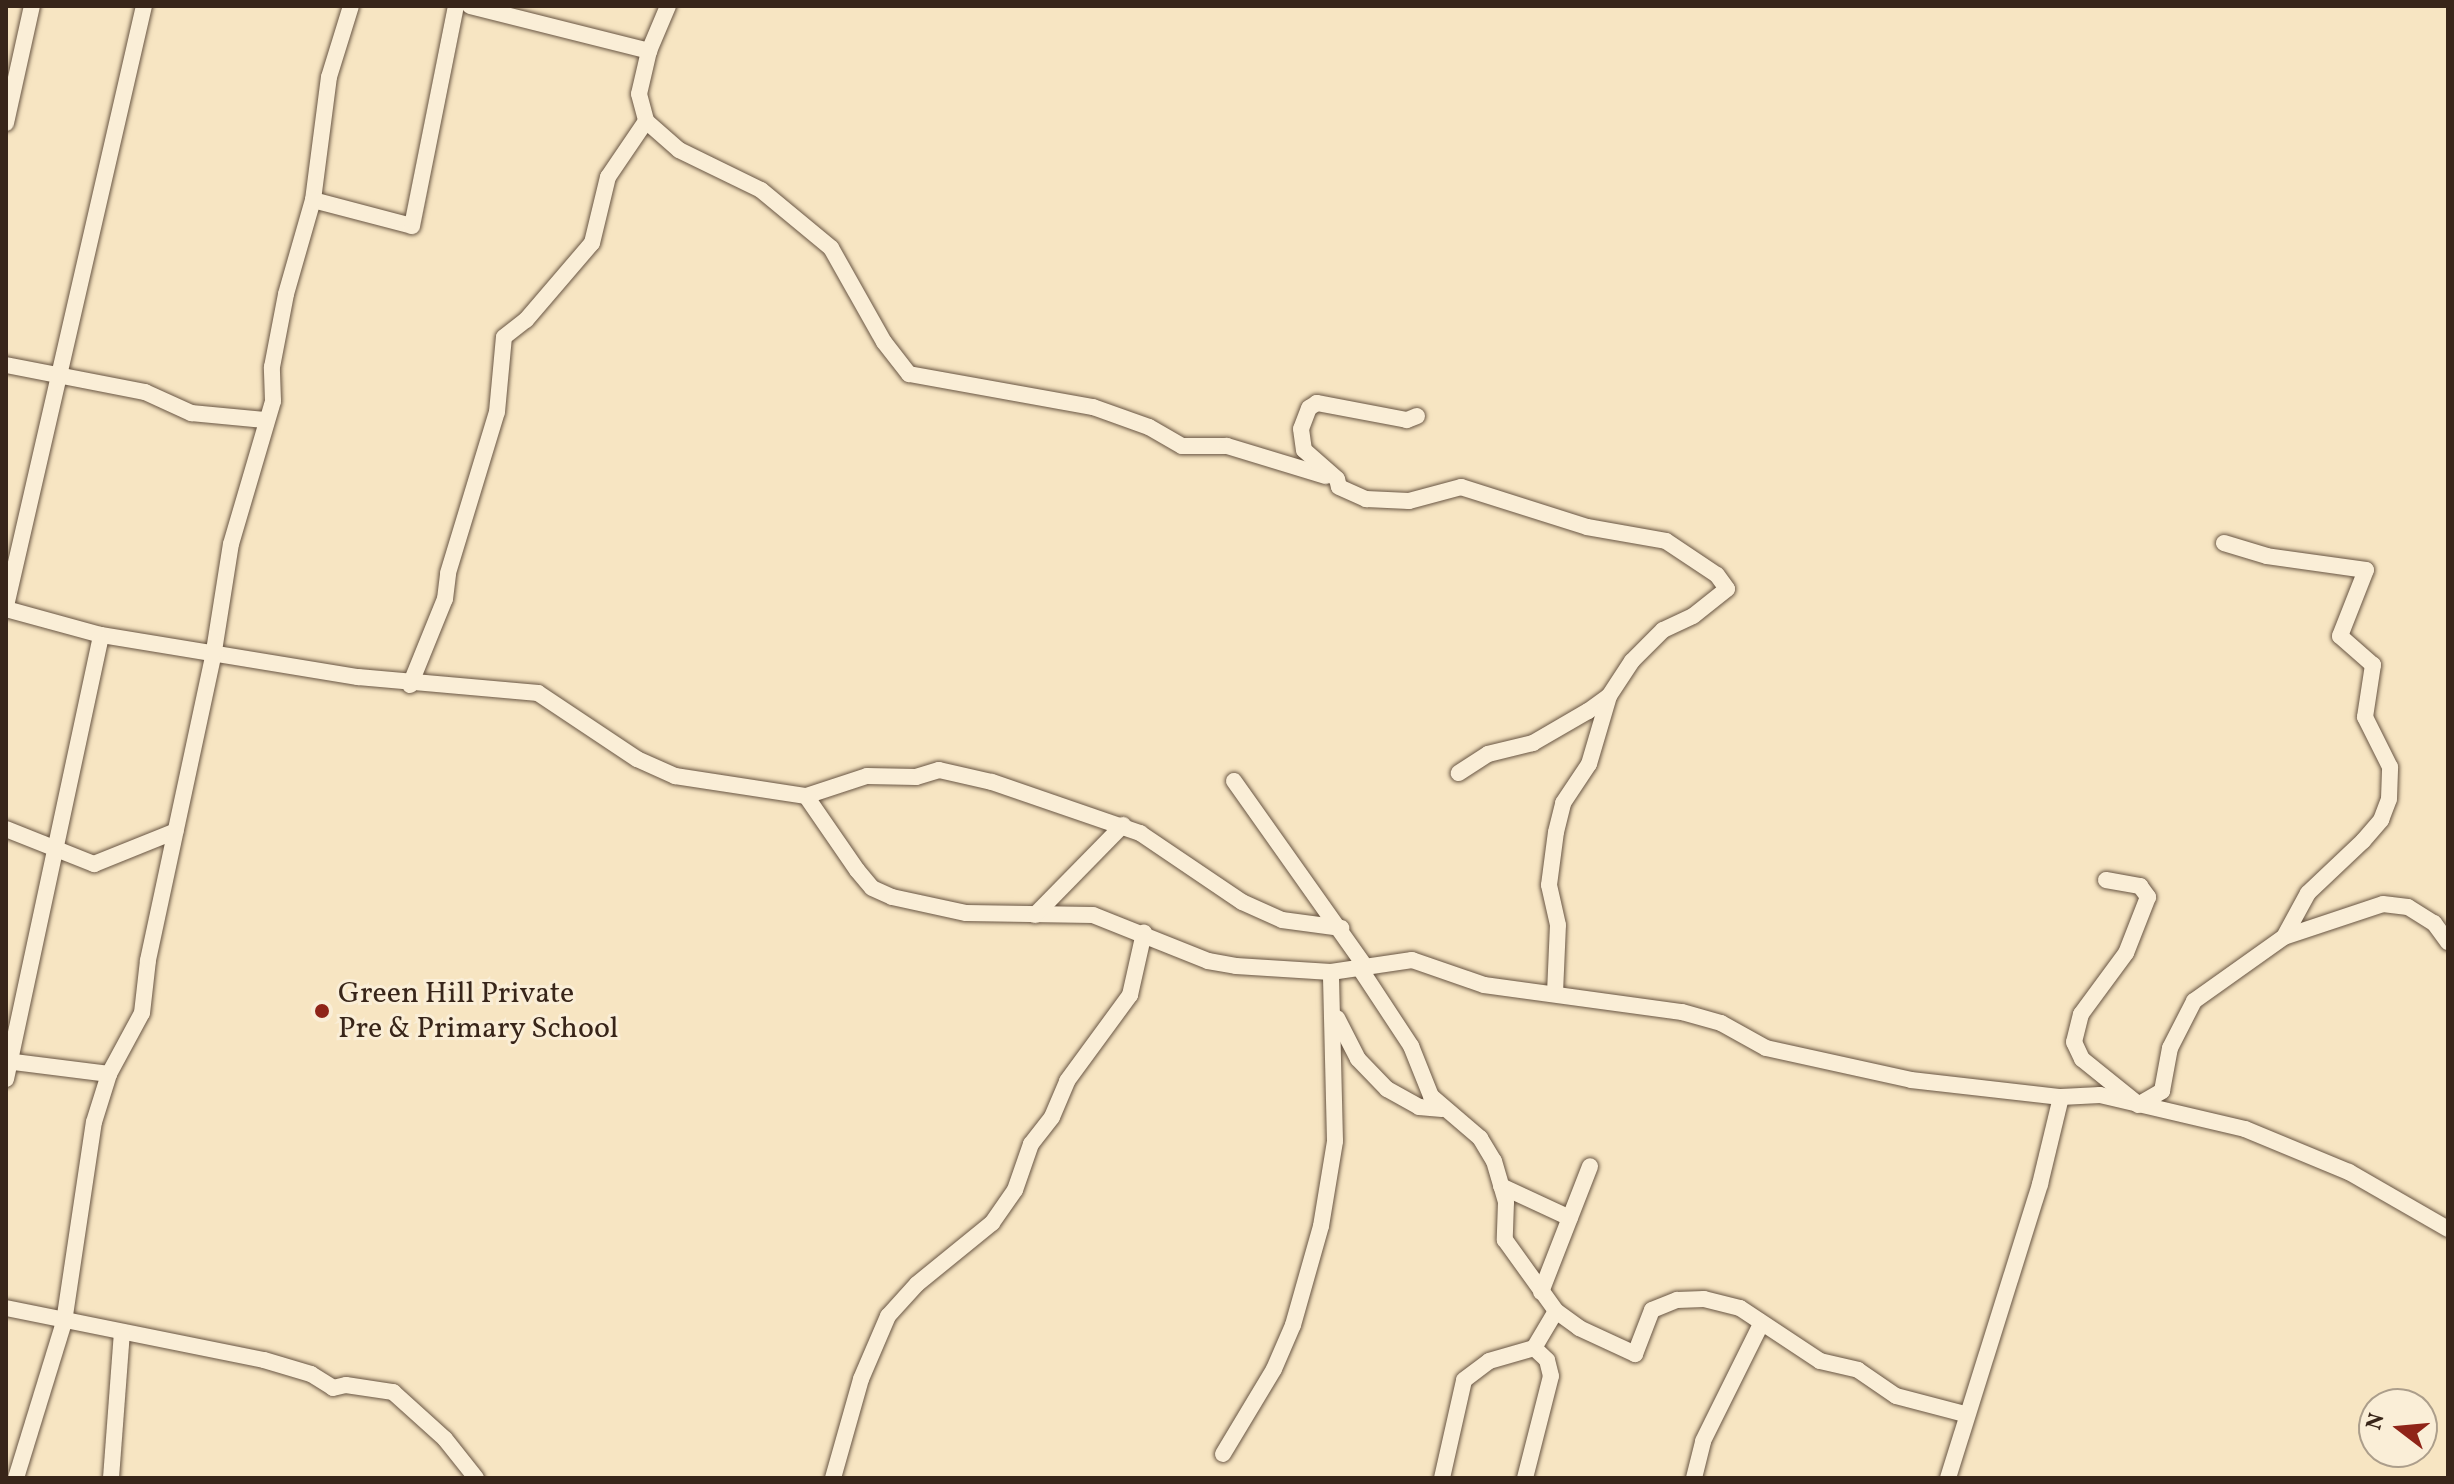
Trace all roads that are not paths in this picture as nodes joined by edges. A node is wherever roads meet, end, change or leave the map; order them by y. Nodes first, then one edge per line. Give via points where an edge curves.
1 (32, 6) edge
2 (144, 6) edge
3 (351, 6) edge
4 (456, 6) edge
5 (470, 6) edge
6 (668, 6) edge
7 (649, 51) junction
8 (646, 121) junction
9 (6, 123) edge
10 (313, 200) junction
11 (6, 365) edge
12 (54, 378) junction
13 (1417, 416) dead end
14 (265, 420) junction
15 (1337, 479) junction
16 (2224, 543) dead end
17 (6, 608) edge
18 (101, 635) junction
19 (214, 651) junction
20 (410, 685) junction
21 (1609, 696) junction
22 (1459, 773) dead end
23 (1234, 781) dead end
24 (806, 796) junction
25 (1123, 825) junction
26 (6, 829) edge
27 (176, 831) junction
28 (55, 848) junction
29 (2106, 880) dead end
30 (1035, 915) junction
31 (1341, 928) junction
32 (1144, 933) junction
33 (2284, 937) junction
34 (2448, 942) edge
35 (1362, 966) junction
36 (1331, 972) junction
37 (1555, 993) junction
38 (1333, 1010) junction
39 (8, 1061) edge
40 (109, 1074) junction
41 (6, 1079) edge
42 (2061, 1097) junction
43 (2138, 1105) junction
44 (1442, 1109) junction
45 (1590, 1166) dead end
46 (1501, 1186) junction
47 (1570, 1218) junction
48 (2448, 1229) edge
49 (1541, 1292) junction
50 (6, 1308) edge
51 (1556, 1311) junction
52 (64, 1322) junction
53 (1761, 1324) junction
54 (122, 1332) junction
55 (1534, 1348) junction
56 (1965, 1414) junction
57 (1223, 1454) dead end
58 (16, 1478) edge
59 (111, 1478) edge
60 (476, 1478) edge
61 (833, 1478) edge
62 (1442, 1478) edge
63 (1525, 1478) edge
64 (1694, 1478) edge
65 (1948, 1478) edge

1 - 9 street
2 - 12 street
3 - 10 street via 329,77
4 - 10 street via 412,226
5 - 7 street
6 - 7 street
7 - 8 street via 639,94
8 - 15 street via 679,150 761,190 831,248 884,342 909,374 1093,407 1149,427 1182,446 1227,446
8 - 20 street via 608,177 592,243 526,320 504,337 497,412 448,573 445,599
10 - 14 street via 286,294 272,367 273,401
11 - 12 street
12 - 14 street via 145,392 191,413
12 - 17 street
13 - 15 street via 1407,420 1317,403 1309,408 1301,429 1304,450
14 - 19 street via 231,544
15 - 21 street via 1339,487 1366,499 1393,503 1461,487 1587,527 1666,541 1717,575 1727,589 1723,594 1663,630 1632,661
16 - 33 street via 2267,556 2366,570 2340,636 2373,665 2365,717 2390,767 2389,799 2381,820 2363,841 2308,893
17 - 18 street
18 - 19 street
18 - 28 street
19 - 20 street
19 - 27 street
20 - 24 street via 538,693 637,759 675,776
21 - 22 street via 1533,743 1488,754
21 - 37 street via 1589,764 1563,803 1556,832 1549,885 1558,925
23 - 31 street via 1268,835
24 - 25 street via 867,776 916,777 939,770
24 - 30 street via 872,888 966,913
25 - 30 street
25 - 31 street via 1268,914
26 - 28 street
27 - 28 street via 94,864
27 - 40 street via 142,1013
28 - 39 street
29 - 43 street via 2140,886 2148,897 2126,953 2081,1014 2074,1042 2082,1059
30 - 32 street via 1093,915
31 - 35 street
32 - 36 street via 1208,961
32 - 61 street via 1130,995 1067,1081 1052,1117 1031,1144 1015,1190 992,1223 917,1284 888,1316 861,1379
33 - 34 street via 2383,904 2408,907 2434,923
33 - 43 street via 2194,1001 2170,1048 2162,1091
35 - 36 street
35 - 37 street via 1412,960 1484,985
35 - 44 street
36 - 38 street
37 - 42 street via 1682,1012 1721,1023 1766,1048 1911,1080
38 - 44 street via 1358,1059 1387,1089 1419,1107
38 - 57 street via 1335,1141 1321,1226 1293,1325 1274,1369
39 - 40 street
39 - 41 street
40 - 52 street via 94,1122
42 - 43 street via 2100,1095
42 - 56 street via 2040,1184
43 - 48 street via 2245,1129 2349,1172
44 - 46 street via 1480,1138
45 - 47 street
46 - 47 street
46 - 49 street via 1505,1240
47 - 49 street
49 - 51 street
50 - 52 street
51 - 53 street via 1635,1354 1652,1310 1677,1300 1740,1308
51 - 55 street
52 - 54 street
52 - 58 street
53 - 56 street via 1820,1361 1858,1370 1896,1396
53 - 64 street via 1703,1441
54 - 59 street
54 - 60 street via 264,1360 311,1374 333,1388 393,1392 445,1439
55 - 62 street via 1489,1361 1464,1380
55 - 63 street via 1547,1360 1551,1376
56 - 65 street

